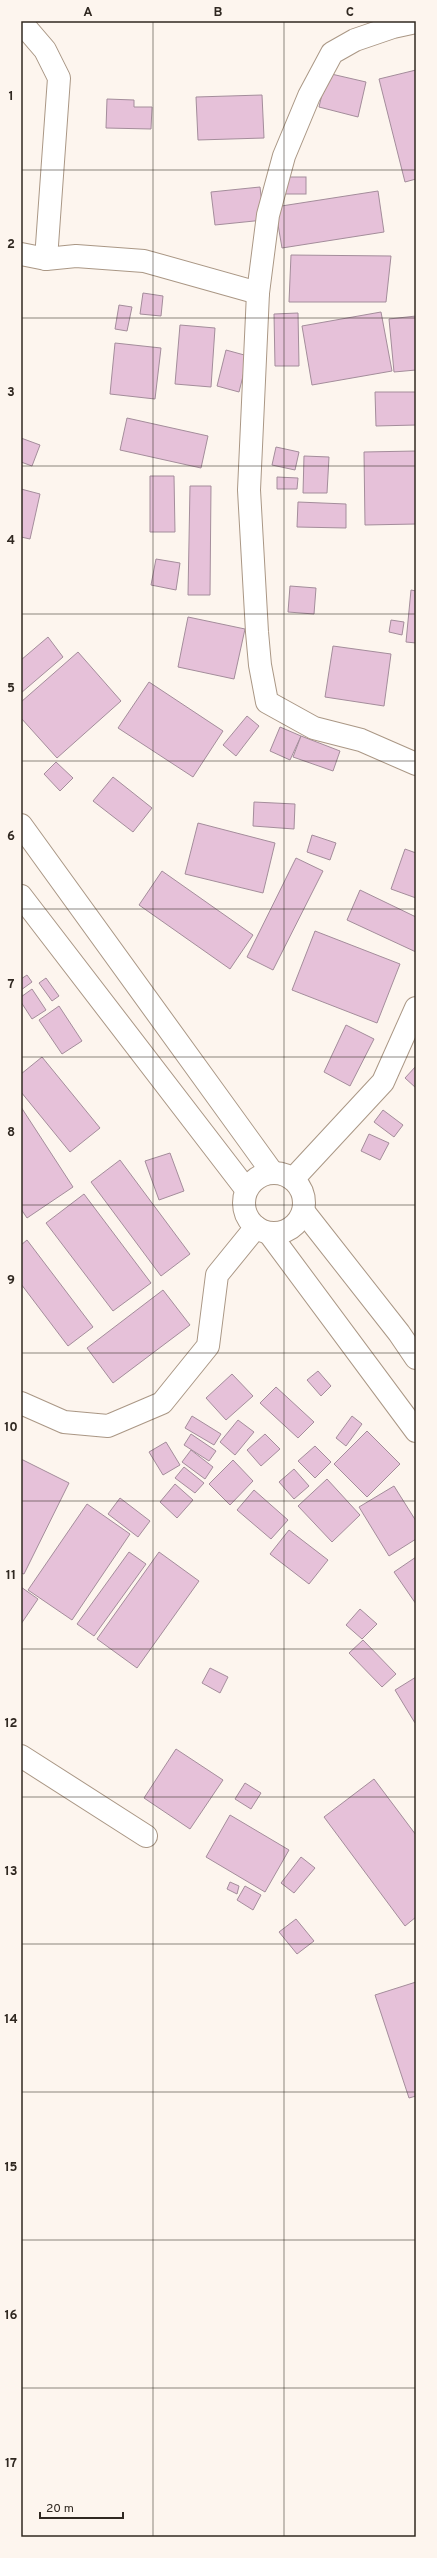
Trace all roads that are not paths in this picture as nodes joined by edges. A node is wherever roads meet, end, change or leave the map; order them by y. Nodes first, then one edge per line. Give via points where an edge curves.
1 (21, 22) edge
2 (416, 22) edge
3 (390, 24) edge
4 (21, 254) edge
5 (46, 259) junction
6 (258, 294) junction
7 (416, 764) edge
8 (21, 825) edge
9 (21, 896) edge
10 (416, 1008) edge
11 (272, 1172) junction
12 (294, 1178) junction
13 (246, 1189) junction
14 (304, 1212) junction
15 (262, 1230) junction
16 (416, 1358) edge
17 (21, 1403) edge
18 (416, 1431) edge
19 (21, 1756) edge
20 (146, 1836) dead end

1 - 5 street via 45,50 59,78
2 - 3 street
3 - 6 street via 332,53 309,96 284,156 268,215
4 - 5 street
5 - 6 street via 76,256 144,261
6 - 7 street via 249,490 257,632 267,702 314,728 361,740
8 - 11 street
9 - 13 street
10 - 12 street via 383,1082
11 - 12 street
11 - 13 street via 257,1177
12 - 14 street via 304,1197
13 - 15 street via 243,1203 246,1217
14 - 15 street via 296,1224 284,1232
14 - 16 street
15 - 17 street via 217,1275 208,1346 162,1403 108,1426 64,1422
15 - 18 street
19 - 20 street

